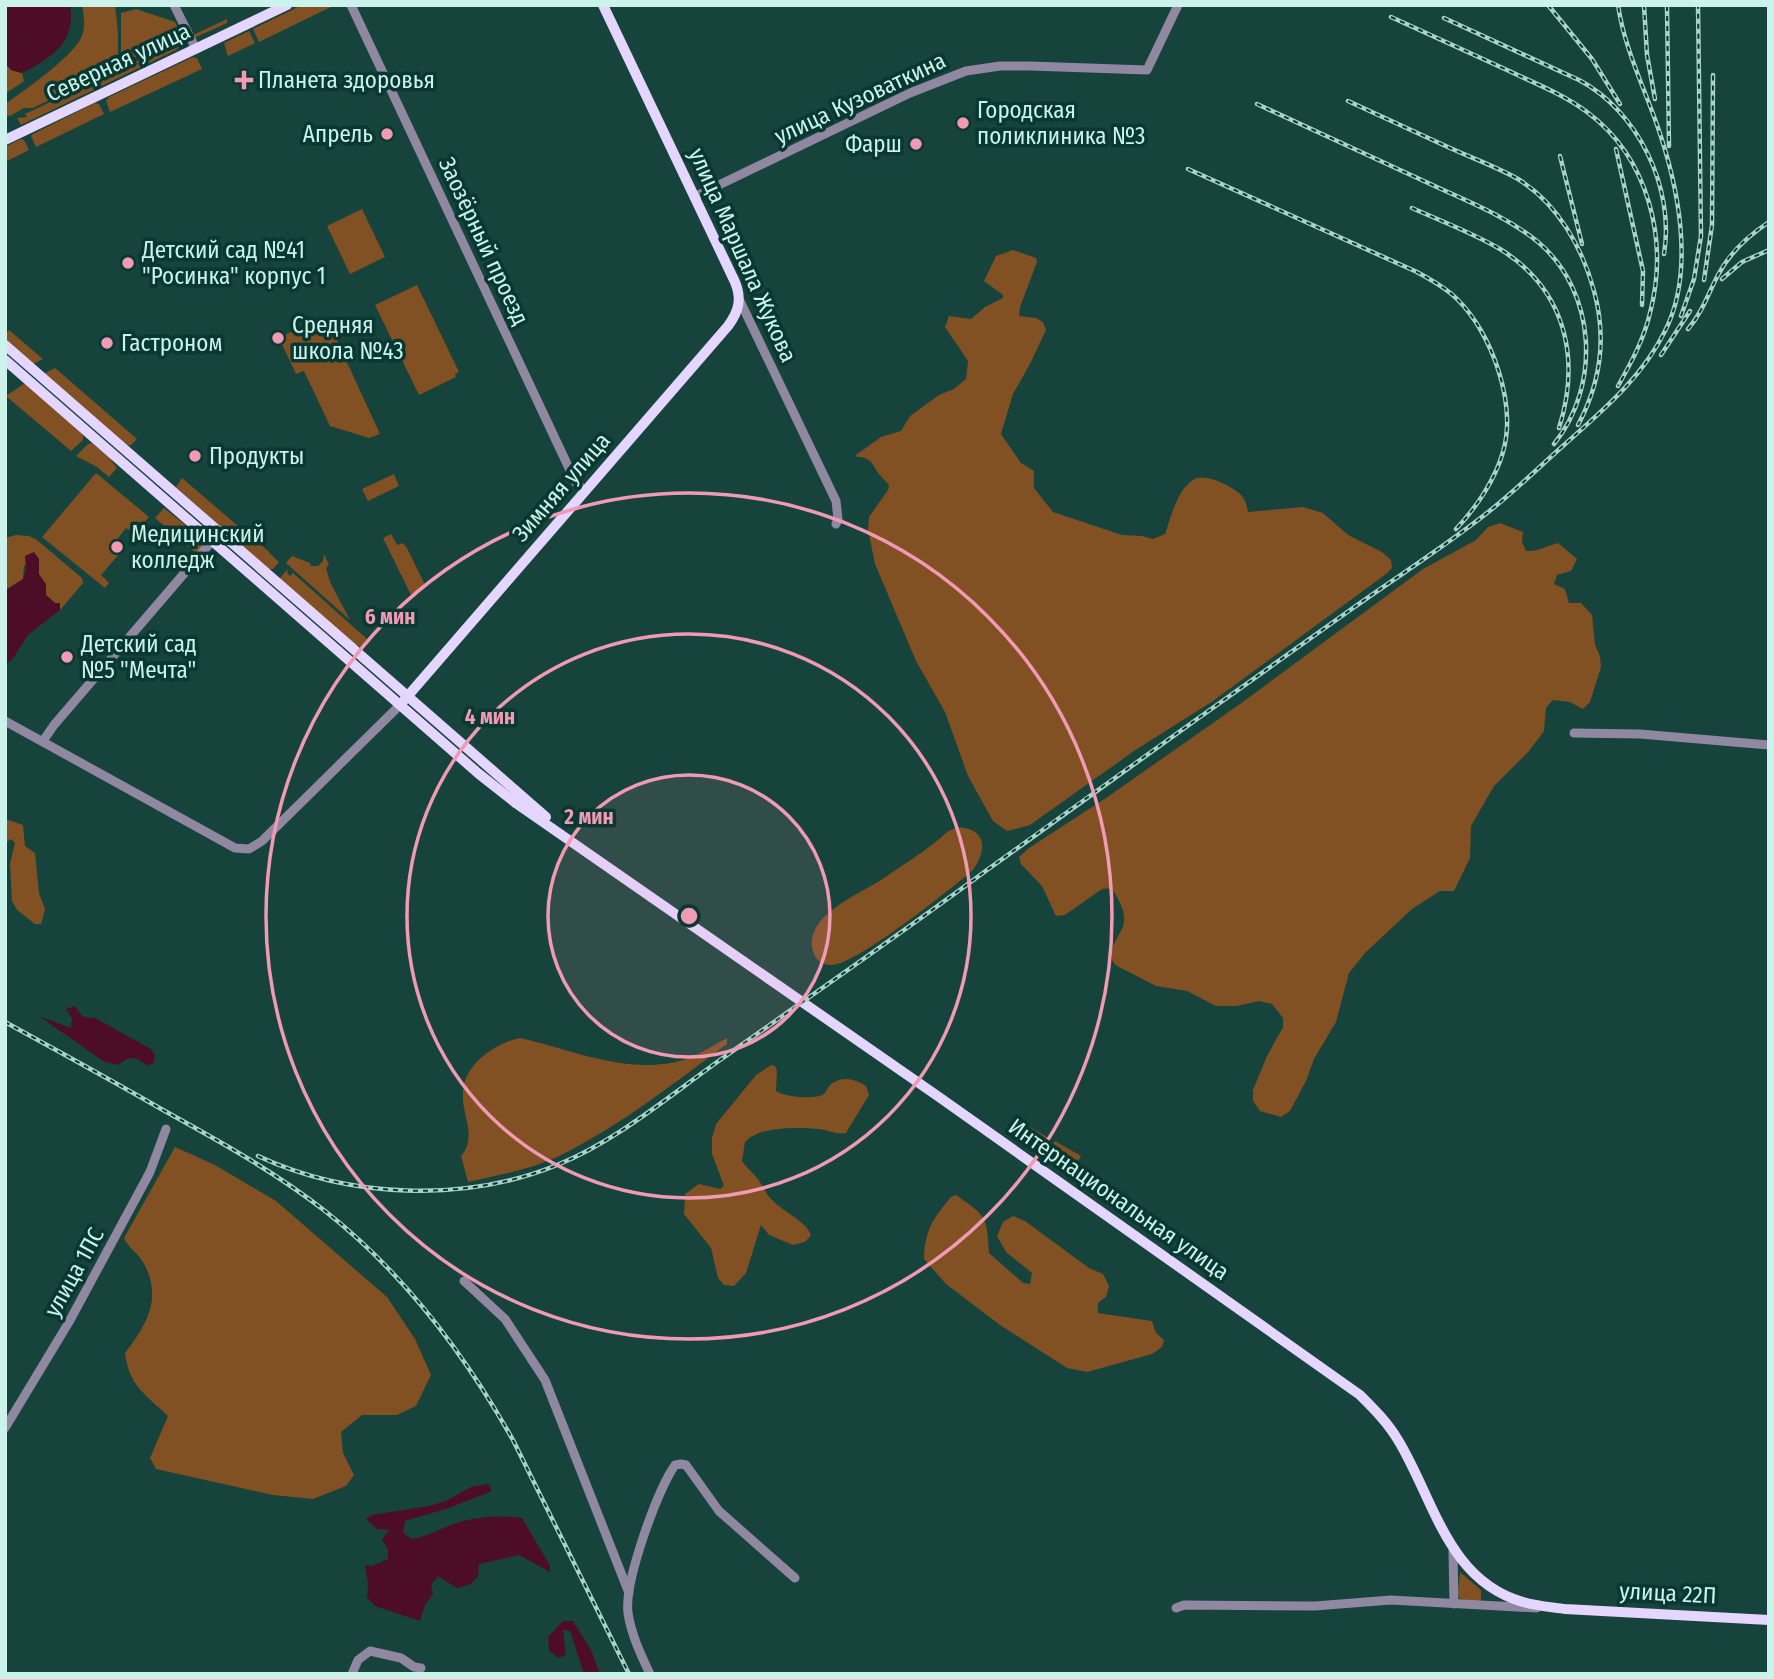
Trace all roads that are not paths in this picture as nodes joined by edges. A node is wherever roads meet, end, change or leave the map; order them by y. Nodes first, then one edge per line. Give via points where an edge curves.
1 (174, 5) edge
2 (287, 5) edge
3 (351, 5) edge
4 (603, 5) edge
5 (1178, 5) edge
6 (196, 49) junction
7 (5, 140) edge
8 (694, 197) junction
9 (740, 301) junction
10 (746, 317) junction
11 (728, 326) junction
12 (751, 328) junction
13 (5, 345) edge
14 (5, 360) edge
15 (95, 431) junction
16 (585, 491) junction
17 (836, 524) dead end
18 (212, 541) junction
19 (318, 626) junction
20 (404, 700) junction
21 (5, 721) edge
22 (1574, 733) dead end
23 (43, 741) junction
24 (1769, 744) edge
25 (166, 1129) dead end
26 (464, 1281) dead end
27 (5, 1428) edge
28 (1453, 1551) junction
29 (1468, 1569) junction
30 (1455, 1571) junction
31 (795, 1578) dead end
32 (1486, 1583) junction
33 (629, 1593) junction
34 (1454, 1604) junction
35 (1476, 1606) junction
36 (1176, 1608) dead end
37 (1565, 1609) junction
38 (1769, 1620) edge
39 (421, 1668) dead end
40 (352, 1674) edge
41 (650, 1674) edge

1 - 6 street
2 - 6 main road, Северная улица
3 - 16 street, Заозёрный проезд via 576,483
4 - 8 main road, улица Маршала Жукова
5 - 8 street, улица Кузоваткина via 1147,70 1010,66 961,72
6 - 7 main road, Северная улица
8 - 9 main road, улица Маршала Жукова
9 - 10 street, улица Маршала Жукова
9 - 11 main road, Зимняя улица
10 - 11 street
10 - 12 street, улица Маршала Жукова
11 - 12 street
11 - 16 main road, Зимняя улица
12 - 17 street, улица Маршала Жукова via 836,501
13 - 15 main road, Интернациональная улица
14 - 15 main road, Интернациональная улица
15 - 18 main road, Интернациональная улица
15 - 19 main road, Интернациональная улица
16 - 20 main road, Зимняя улица
18 - 19 main road, Интернациональная улица
18 - 23 street
19 - 20 main road, Интернациональная улица
20 - 23 street, Зимняя улица via 262,841 242,850
20 - 28 main road, Интернациональная улица via 597,858 1360,1395 1398,1440
21 - 23 street, Зимняя улица
22 - 24 street
25 - 27 street, улица 1ПС via 150,1172
26 - 33 street via 505,1319 545,1380
28 - 29 main road, Интернациональная улица
28 - 30 street
29 - 30 street
29 - 32 main road, Интернациональная улица
30 - 34 street
31 - 33 street via 719,1511 681,1464 673,1468 646,1526
32 - 35 street via 1487,1597
32 - 37 main road, Интернациональная улица via 1524,1603
33 - 41 street via 630,1622
34 - 35 street
34 - 36 street via 1391,1600
35 - 37 street
37 - 38 main road, улица 22П
39 - 40 street via 370,1651 358,1660

